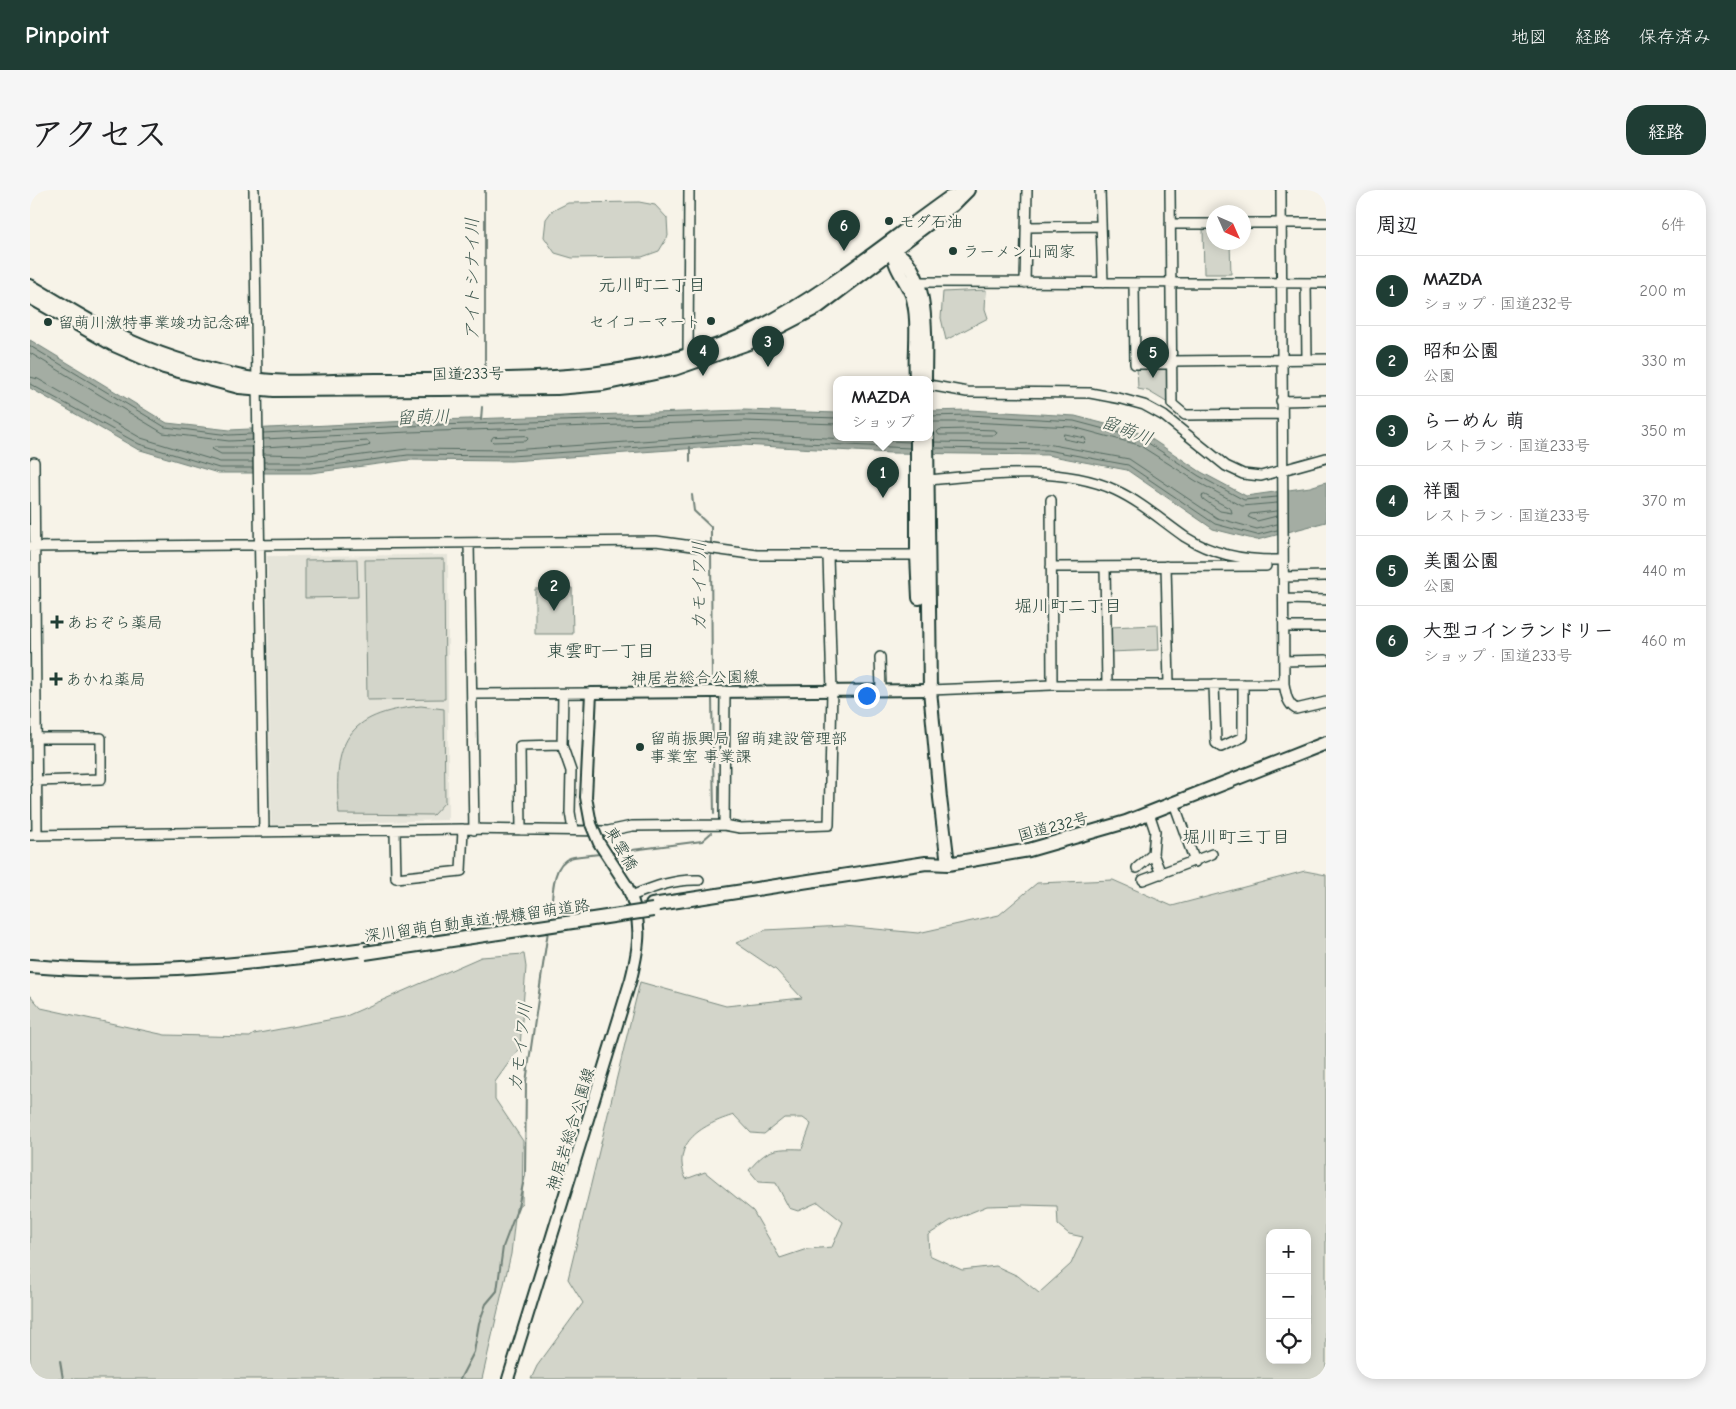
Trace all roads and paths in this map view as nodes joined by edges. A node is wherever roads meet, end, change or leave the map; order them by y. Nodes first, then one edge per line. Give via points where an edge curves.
1 (254, 190) edge
2 (689, 190) edge
3 (1027, 190) edge
4 (1100, 190) edge
5 (1170, 190) edge
6 (1280, 190) edge
7 (965, 192) edge
8 (1251, 223) edge
9 (1280, 223) junction
10 (1326, 223) edge
11 (1170, 224) junction
12 (1206, 224) edge
13 (1101, 226) junction
14 (1028, 227) junction
15 (907, 235) junction
16 (885, 251) junction
17 (901, 263) junction
18 (912, 282) junction
19 (1025, 283) junction
20 (1103, 283) junction
21 (1281, 283) junction
22 (1306, 283) junction
23 (1326, 283) edge
24 (1134, 284) junction
25 (1171, 284) junction
26 (30, 286) edge
27 (30, 297) edge
28 (688, 359) junction
29 (1326, 359) edge
30 (1282, 360) junction
31 (1307, 360) junction
32 (1173, 362) junction
33 (916, 376) edge
34 (925, 376) edge
35 (256, 383) junction
36 (933, 386) edge
37 (1326, 400) edge
38 (1281, 401) junction
39 (1282, 414) junction
40 (918, 441) edge
41 (926, 441) edge
42 (1326, 458) edge
43 (34, 462) dead end
44 (1282, 471) junction
45 (924, 474) junction
46 (32, 497) edge
47 (1051, 500) dead end
48 (470, 543) junction
49 (260, 545) junction
50 (32, 547) edge
51 (922, 555) junction
52 (828, 556) junction
53 (1283, 561) junction
54 (1105, 566) junction
55 (1166, 566) junction
56 (1051, 567) junction
57 (1284, 576) junction
58 (1326, 576) edge
59 (1284, 599) junction
60 (1326, 600) edge
61 (1284, 627) junction
62 (1326, 627) edge
63 (880, 658) dead end
64 (1326, 660) edge
65 (1284, 661) junction
66 (1168, 684) junction
67 (1214, 684) junction
68 (1243, 684) junction
69 (1284, 684) junction
70 (1052, 685) junction
71 (1107, 685) junction
72 (881, 689) junction
73 (832, 690) junction
74 (930, 690) junction
75 (725, 691) junction
76 (591, 693) junction
77 (472, 694) junction
78 (563, 694) junction
79 (1326, 702) edge
80 (36, 738) junction
81 (1326, 743) edge
82 (562, 745) junction
83 (36, 781) junction
84 (1174, 803) junction
85 (1149, 813) junction
86 (724, 825) junction
87 (463, 829) junction
88 (474, 830) junction
89 (521, 830) junction
90 (573, 830) junction
91 (264, 832) junction
92 (395, 832) junction
93 (33, 835) edge
94 (1153, 854) junction
95 (1212, 854) dead end
96 (1195, 862) junction
97 (948, 864) junction
98 (927, 867) joint
99 (1137, 868) dead end
100 (1161, 874) junction
101 (699, 880) dead end
102 (1143, 880) dead end
103 (629, 891) junction
104 (365, 951) junction
105 (30, 966) edge
106 (30, 974) edge
107 (508, 1379) edge

1 - 35 street
2 - 28 street
3 - 14 street
4 - 13 street
5 - 11 street
6 - 9 street
7 - 15 highway, 国道233号 via 954,205
8 - 9 street
9 - 10 street
9 - 21 street
11 - 12 street
11 - 25 street
13 - 14 street
13 - 20 street
14 - 19 street
15 - 16 highway, 国道233号
15 - 17 highway
16 - 17 highway
16 - 28 highway, 国道233号 via 818,307 750,343
17 - 18 highway
18 - 19 street
18 - 33 highway
18 - 34 highway via 922,291
19 - 20 street
20 - 24 street
21 - 22 street
21 - 25 street
21 - 30 street
22 - 23 street
22 - 31 street
24 - 25 street
24 - 32 street via 1135,364
25 - 32 street
26 - 35 highway, 国道233号 via 119,336 167,357
27 - 35 highway, 国道233号 via 114,345 164,367 239,387
28 - 35 highway, 国道233号 via 603,384 557,388
29 - 31 street
30 - 31 street
30 - 32 street
30 - 38 street
32 - 39 street via 1172,404 1184,415
35 - 49 street
36 - 44 street via 967,392 1090,393 1122,398 1164,416 1226,466 1243,474 1261,476
37 - 38 street
38 - 39 street
39 - 44 street
40 - 45 highway
41 - 45 highway
42 - 44 street
43 - 46 street
44 - 53 street
45 - 51 highway
45 - 53 street via 1050,476 1088,481 1116,491 1186,537 1217,552 1251,560
46 - 50 street
47 - 56 street
48 - 49 street
48 - 52 street via 656,541 757,555
48 - 77 street
49 - 50 street
49 - 91 street
50 - 80 street
51 - 52 street
51 - 74 highway via 925,674
52 - 73 street
53 - 55 street
53 - 57 street
54 - 55 street
54 - 56 street
54 - 71 street
55 - 66 street
56 - 70 street
57 - 58 street
57 - 59 street
59 - 60 street
59 - 61 street
61 - 62 street
61 - 65 street
63 - 72 street
64 - 65 street
65 - 69 street
66 - 67 street
66 - 71 street
67 - 68 street
67 - 68 street via 1216,743 1221,747 1242,737
68 - 69 street
69 - 79 street via 1286,698 1296,709
70 - 71 street
70 - 74 street
72 - 73 main road, 神居岩総合公園線
72 - 74 main road, 神居岩総合公園線
73 - 75 main road, 神居岩総合公園線
73 - 86 street via 829,826 740,828
74 - 97 highway
75 - 76 main road, 神居岩総合公園線
75 - 86 street
76 - 78 street
76 - 103 main road, 東雲橋, bridge via 586,797 591,824
77 - 78 street
77 - 88 street
78 - 82 street
80 - 83 street
80 - 83 street via 101,738 101,779
81 - 84 highway, 国道232号
82 - 89 street via 520,746
82 - 90 street via 571,771
83 - 93 street
84 - 85 highway, 国道232号
84 - 96 street
85 - 94 street via 1155,831
85 - 97 highway, 国道232号 via 1029,850
86 - 90 street
87 - 88 street
87 - 92 street
87 - 92 street via 461,872 396,878
88 - 89 street
89 - 90 street
91 - 92 street
91 - 93 street
94 - 99 street
94 - 100 street
95 - 96 street
96 - 100 street
97 - 98 highway, 国道232号
98 - 104 highway, 深川留萌自動車道;幌糠留萌道路
100 - 102 street
101 - 103 street via 684,879
103 - 107 main road, 神居岩総合公園線 via 639,918 640,932 631,979
104 - 105 highway, 深川留萌自動車道;幌糠留萌道路 via 174,970 106,971
104 - 106 highway, 深川留萌自動車道;幌糠留萌道路 via 246,972 166,978

